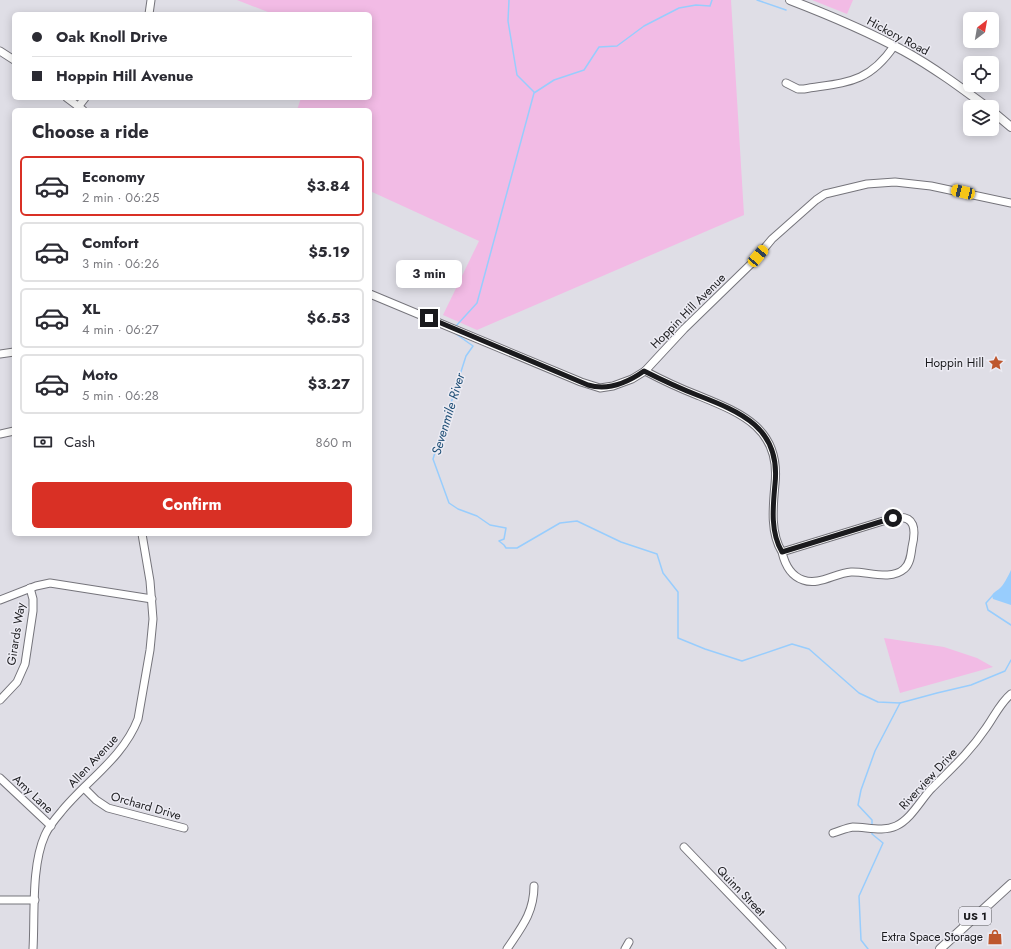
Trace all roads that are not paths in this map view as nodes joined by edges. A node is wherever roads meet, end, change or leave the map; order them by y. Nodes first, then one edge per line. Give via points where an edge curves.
1 (151, 0) edge
2 (790, 0) edge
3 (149, 12) edge
4 (894, 46) junction
5 (0, 51) edge
6 (12, 59) edge
7 (786, 83) dead end
8 (70, 100) edge
9 (977, 100) edge
10 (81, 108) edge
11 (999, 117) edge
12 (1011, 126) edge
13 (1011, 203) edge
14 (372, 295) edge
15 (12, 352) edge
16 (0, 354) edge
17 (644, 371) junction
18 (12, 431) edge
19 (0, 434) edge
20 (142, 536) edge
21 (782, 552) junction
22 (30, 588) junction
23 (152, 599) junction
24 (0, 600) edge
25 (1011, 694) edge
26 (0, 700) edge
27 (0, 778) edge
28 (84, 788) junction
29 (51, 826) junction
30 (184, 828) dead end
31 (833, 833) dead end
32 (684, 848) dead end
33 (1011, 884) edge
34 (534, 886) dead end
35 (0, 900) edge
36 (35, 900) junction
37 (34, 949) edge
38 (507, 949) edge
39 (782, 949) edge
40 (940, 949) edge

1 - 3 street
2 - 4 main road, Hickory Road
4 - 7 street via 877,67 860,78 804,89
4 - 9 main road, Hickory Road via 940,73
5 - 6 street
8 - 10 street
11 - 12 main road
13 - 17 street, Hoppin Hill Avenue via 901,182 867,184 826,194 772,239 753,262
14 - 17 street, Hoppin Hill Avenue via 593,387 619,385
15 - 16 street
17 - 21 street via 737,412 760,429 773,450 776,479 773,520
18 - 19 street
20 - 23 street, Allen Avenue
21 - 21 street via 893,518 905,517 914,529 909,563 905,569 895,574 850,572 808,581 790,571
22 - 23 street via 43,584 57,584
22 - 24 street
22 - 26 street, Girards Way via 33,611 24,664 16,683
23 - 28 street, Allen Avenue via 153,632 138,719 124,746
25 - 31 street, Riverview Drive via 1002,703 970,751 903,822 888,828 846,828
27 - 29 street, Amy Lane
28 - 29 street, Allen Avenue via 69,802
28 - 30 street, Orchard Drive via 108,808
29 - 36 street, Allen Avenue via 40,850
32 - 39 street, Quinn Street
33 - 40 main road, US 1
34 - 38 street via 531,910
35 - 36 street
36 - 37 street, Allen Avenue

